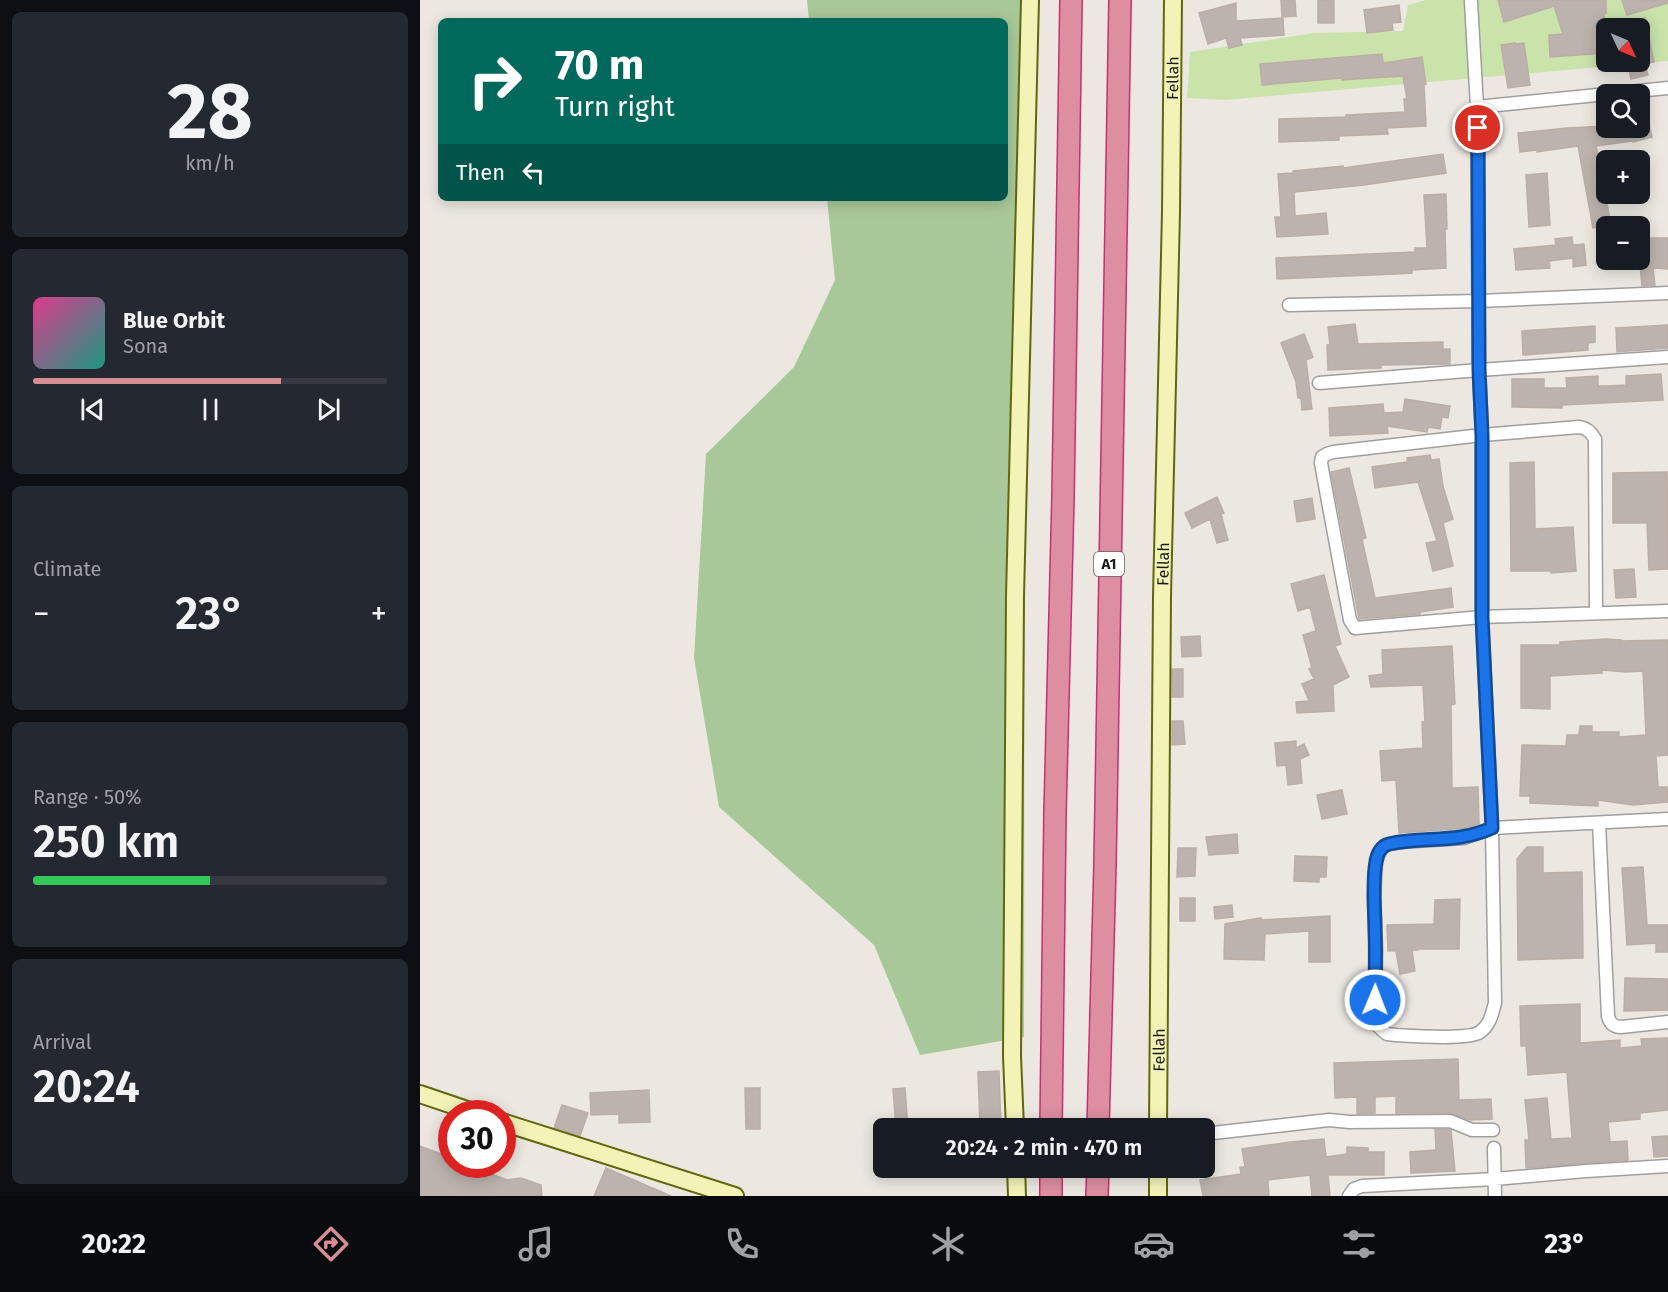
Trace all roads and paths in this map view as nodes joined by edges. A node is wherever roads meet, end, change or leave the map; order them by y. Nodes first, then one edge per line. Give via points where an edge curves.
1 (1030, 0) edge
2 (1071, 0) edge
3 (1120, 0) edge
4 (1173, 0) edge
5 (1471, 2) dead end
6 (1668, 88) edge
7 (1477, 107) junction
8 (1668, 293) edge
9 (1479, 301) junction
10 (1289, 305) dead end
11 (1668, 357) edge
12 (1479, 370) junction
13 (1319, 383) dead end
14 (1482, 435) junction
15 (1668, 610) edge
16 (1596, 613) junction
17 (1482, 617) junction
18 (1668, 819) edge
19 (1599, 823) junction
20 (1492, 828) junction
21 (1668, 1022) edge
22 (420, 1094) edge
23 (438, 1100) edge
24 (1015, 1118) edge
25 (1051, 1118) edge
26 (1098, 1118) edge
27 (1158, 1118) edge
28 (516, 1126) edge
29 (1493, 1130) dead end
30 (1215, 1133) edge
31 (1494, 1148) dead end
32 (1668, 1166) edge
33 (1016, 1178) edge
34 (1051, 1178) edge
35 (1098, 1178) edge
36 (1158, 1178) edge
37 (1494, 1179) junction
38 (735, 1196) edge
39 (1017, 1196) edge
40 (1051, 1196) edge
41 (1097, 1196) edge
42 (1158, 1196) edge
43 (1349, 1196) edge
44 (1495, 1196) edge

1 - 24 street via 1015,596
2 - 25 highway
3 - 26 highway, A1
4 - 27 street, Fellah via 1162,596
5 - 7 street
6 - 7 street
7 - 9 street
8 - 9 street
9 - 10 street
9 - 12 street
11 - 12 street
12 - 13 street
12 - 14 street
14 - 16 street via 1579,426 1593,435
14 - 17 street
14 - 17 street via 1333,452 1324,455 1321,463 1353,628
15 - 16 street
16 - 17 street
17 - 20 street
18 - 19 street
19 - 20 street
19 - 21 street via 1609,1021 1617,1027
20 - 20 street via 1464,838 1385,845 1380,851 1374,898 1375,1018 1387,1034 1478,1034 1492,1017
22 - 23 street
28 - 38 street
29 - 30 street via 1472,1130 1450,1121 1329,1120
31 - 37 street
32 - 37 street
33 - 39 street
34 - 40 highway
35 - 41 highway
36 - 42 street
37 - 43 street via 1362,1186 1354,1188
37 - 44 street

